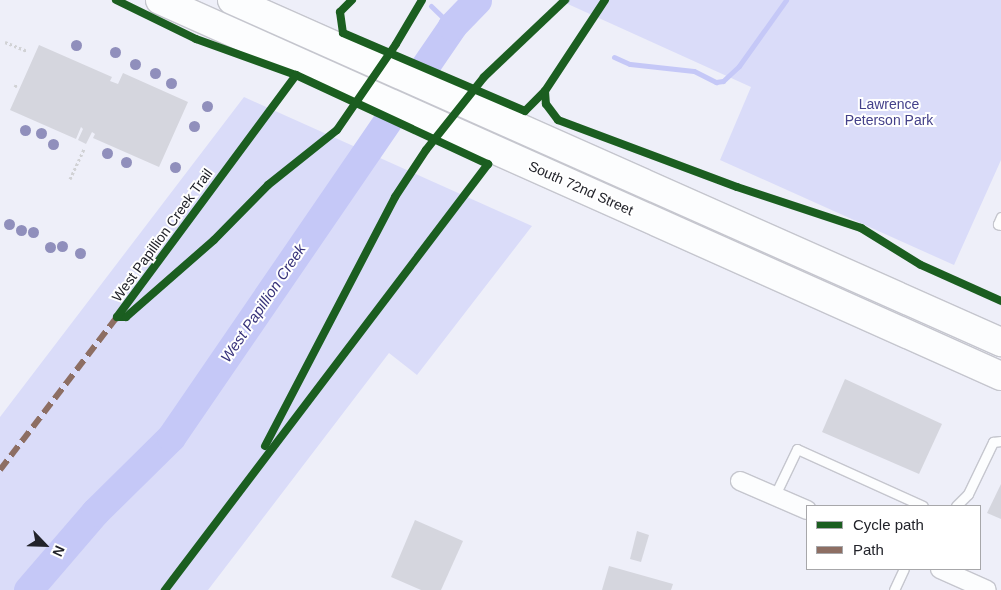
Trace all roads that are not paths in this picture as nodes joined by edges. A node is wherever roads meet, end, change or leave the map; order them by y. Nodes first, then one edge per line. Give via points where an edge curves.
1 (160, 0) edge
2 (232, 0) edge
3 (1001, 217) edge
4 (1001, 225) edge
5 (1001, 342) edge
6 (1001, 376) edge
7 (1001, 441) edge
8 (740, 481) dead end
9 (775, 495) junction
10 (921, 505) edge
11 (957, 505) edge
12 (806, 510) edge
13 (904, 570) edge
14 (942, 570) edge
15 (894, 590) edge
16 (987, 590) edge

1 - 6 main road, South 72nd Street
2 - 5 main road
3 - 4 lane via 998,224
7 - 11 lane via 993,442 968,494
8 - 9 street
9 - 10 lane via 797,449
9 - 12 street
13 - 15 lane
14 - 16 street

